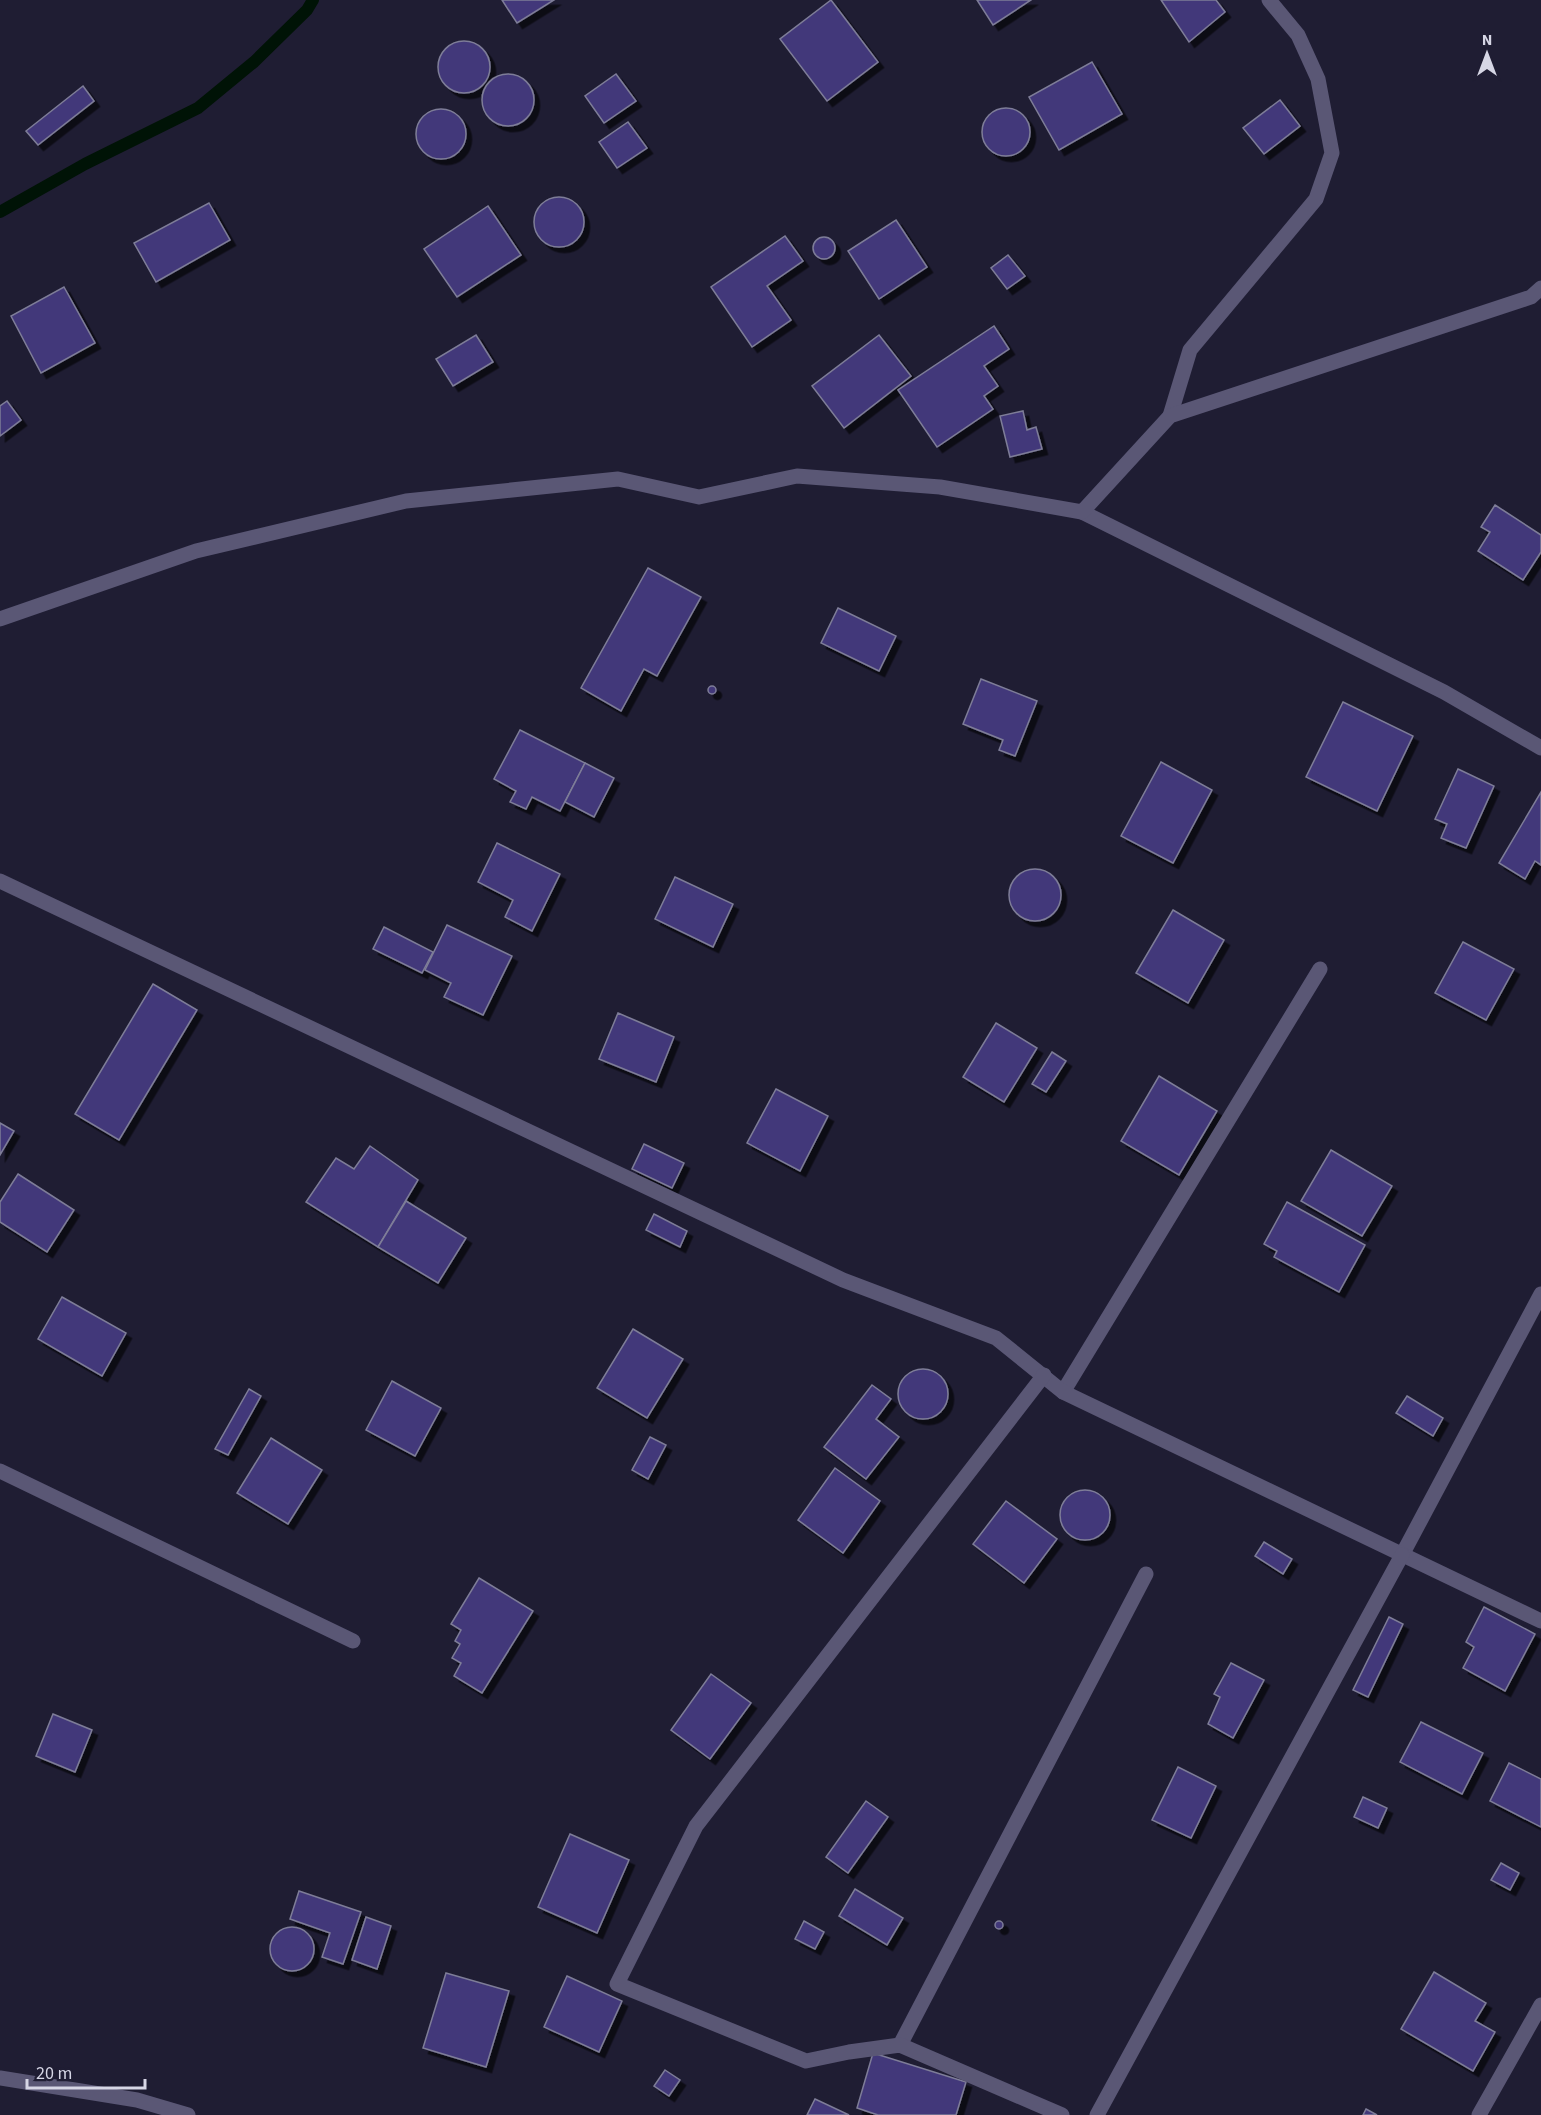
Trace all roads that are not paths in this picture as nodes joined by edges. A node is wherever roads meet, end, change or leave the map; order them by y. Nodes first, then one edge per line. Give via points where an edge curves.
1 (1269, 0) edge
2 (1541, 288) edge
3 (1170, 416) junction
4 (1082, 512) junction
5 (0, 619) edge
6 (1541, 748) edge
7 (0, 881) edge
8 (1320, 969) dead end
9 (1541, 1294) edge
10 (1044, 1375) junction
11 (1063, 1392) junction
12 (0, 1471) edge
13 (1402, 1555) junction
14 (1146, 1574) dead end
15 (1541, 1621) edge
16 (353, 1641) dead end
17 (1541, 2005) edge
18 (900, 2045) junction
19 (0, 2078) edge
20 (188, 2115) edge
21 (1062, 2115) edge
22 (1097, 2115) edge
23 (1479, 2115) edge

1 - 3 street via 1298,35 1318,79 1332,153 1316,199 1190,350
2 - 3 street via 1531,297
3 - 4 street
4 - 5 street via 940,487 797,476 699,497 618,479 406,501 196,551
4 - 6 street via 1444,692
7 - 10 street via 843,1280 996,1338
8 - 11 street
9 - 13 street
10 - 11 street
10 - 18 street via 696,1826 617,1984 806,2061
11 - 13 street
12 - 16 street
13 - 15 street
13 - 22 street
14 - 18 street
17 - 23 street
18 - 21 street
19 - 20 street via 137,2100

